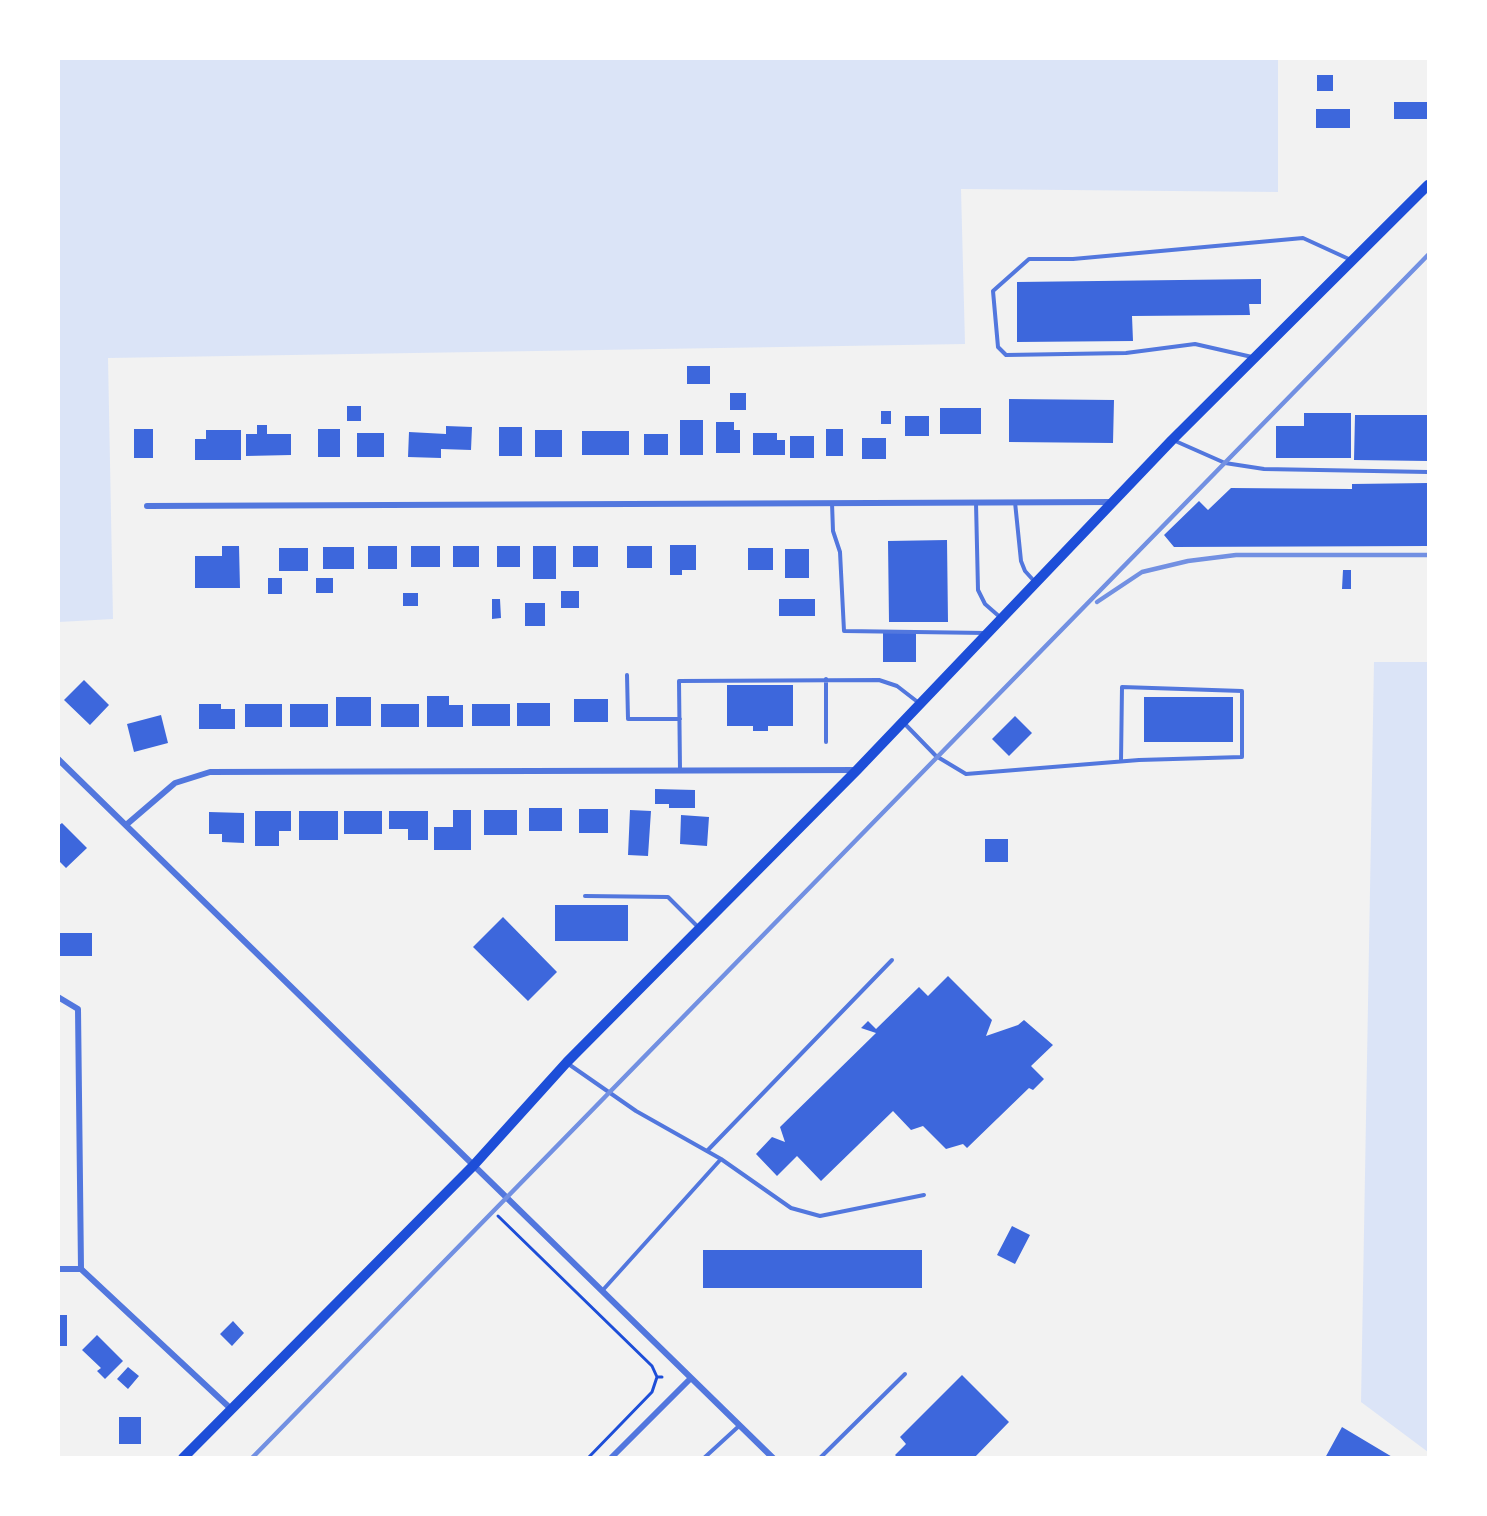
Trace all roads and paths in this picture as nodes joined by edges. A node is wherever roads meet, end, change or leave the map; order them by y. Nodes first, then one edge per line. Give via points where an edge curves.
1 (1428, 185) edge
2 (1352, 261) junction
3 (1255, 357) junction
4 (1172, 440) junction
5 (1428, 471) edge
6 (976, 502) junction
7 (1015, 502) junction
8 (1113, 502) junction
9 (831, 503) junction
10 (147, 507) dead end
11 (1036, 583) junction
12 (1002, 618) junction
13 (987, 633) junction
14 (627, 675) dead end
15 (826, 679) junction
16 (920, 704) junction
17 (680, 719) junction
18 (903, 722) junction
19 (826, 742) dead end
20 (58, 759) edge
21 (1121, 761) junction
22 (680, 770) junction
23 (857, 770) junction
24 (126, 825) junction
25 (585, 896) dead end
26 (699, 928) junction
27 (892, 960) dead end
28 (58, 998) edge
29 (567, 1062) junction
30 (707, 1151) junction
31 (721, 1159) junction
32 (473, 1166) junction
33 (924, 1195) dead end
34 (498, 1216) dead end
35 (58, 1269) edge
36 (81, 1269) junction
37 (602, 1291) junction
38 (905, 1374) dead end
39 (657, 1377) junction
40 (662, 1377) dead end
41 (691, 1378) junction
42 (230, 1408) junction
43 (740, 1425) junction
44 (612, 1457) edge
45 (183, 1458) edge
46 (588, 1458) edge
47 (704, 1458) edge
48 (773, 1458) edge
49 (820, 1458) edge

1 - 2 main road
2 - 3 main road
2 - 3 lane via 1303,238 1073,260 1029,260 993,291 998,347 1006,354 1126,353 1195,344
3 - 4 main road
4 - 5 lane via 1225,463 1264,469
4 - 8 main road
6 - 7 street
6 - 9 street
6 - 12 lane via 978,590 985,604
7 - 8 street
7 - 11 lane via 1021,561
8 - 11 main road
9 - 10 street
9 - 13 lane via 833,531 840,552 844,631
11 - 12 main road
12 - 13 main road
13 - 16 main road
14 - 17 lane via 628,719
15 - 16 lane via 879,680 897,686
15 - 17 lane via 679,681
15 - 19 lane
16 - 18 main road
17 - 22 lane
18 - 21 lane via 936,756 966,774
18 - 23 main road
20 - 24 street
21 - 21 lane via 1242,757 1242,691 1122,687
22 - 23 street
22 - 24 street via 210,772 175,783
23 - 26 main road
24 - 32 street
25 - 26 lane via 669,897
26 - 29 main road
27 - 30 lane
28 - 36 street via 78,1009
29 - 30 lane via 636,1111
29 - 32 main road
30 - 31 lane
31 - 33 lane via 791,1208 820,1216
31 - 37 lane
32 - 37 street
32 - 42 main road
34 - 39 path via 652,1366
35 - 36 street
36 - 42 street
37 - 41 street
38 - 49 lane
39 - 40 path
39 - 46 path via 652,1392
41 - 43 street
41 - 44 street
42 - 45 main road
43 - 47 lane
43 - 48 street

